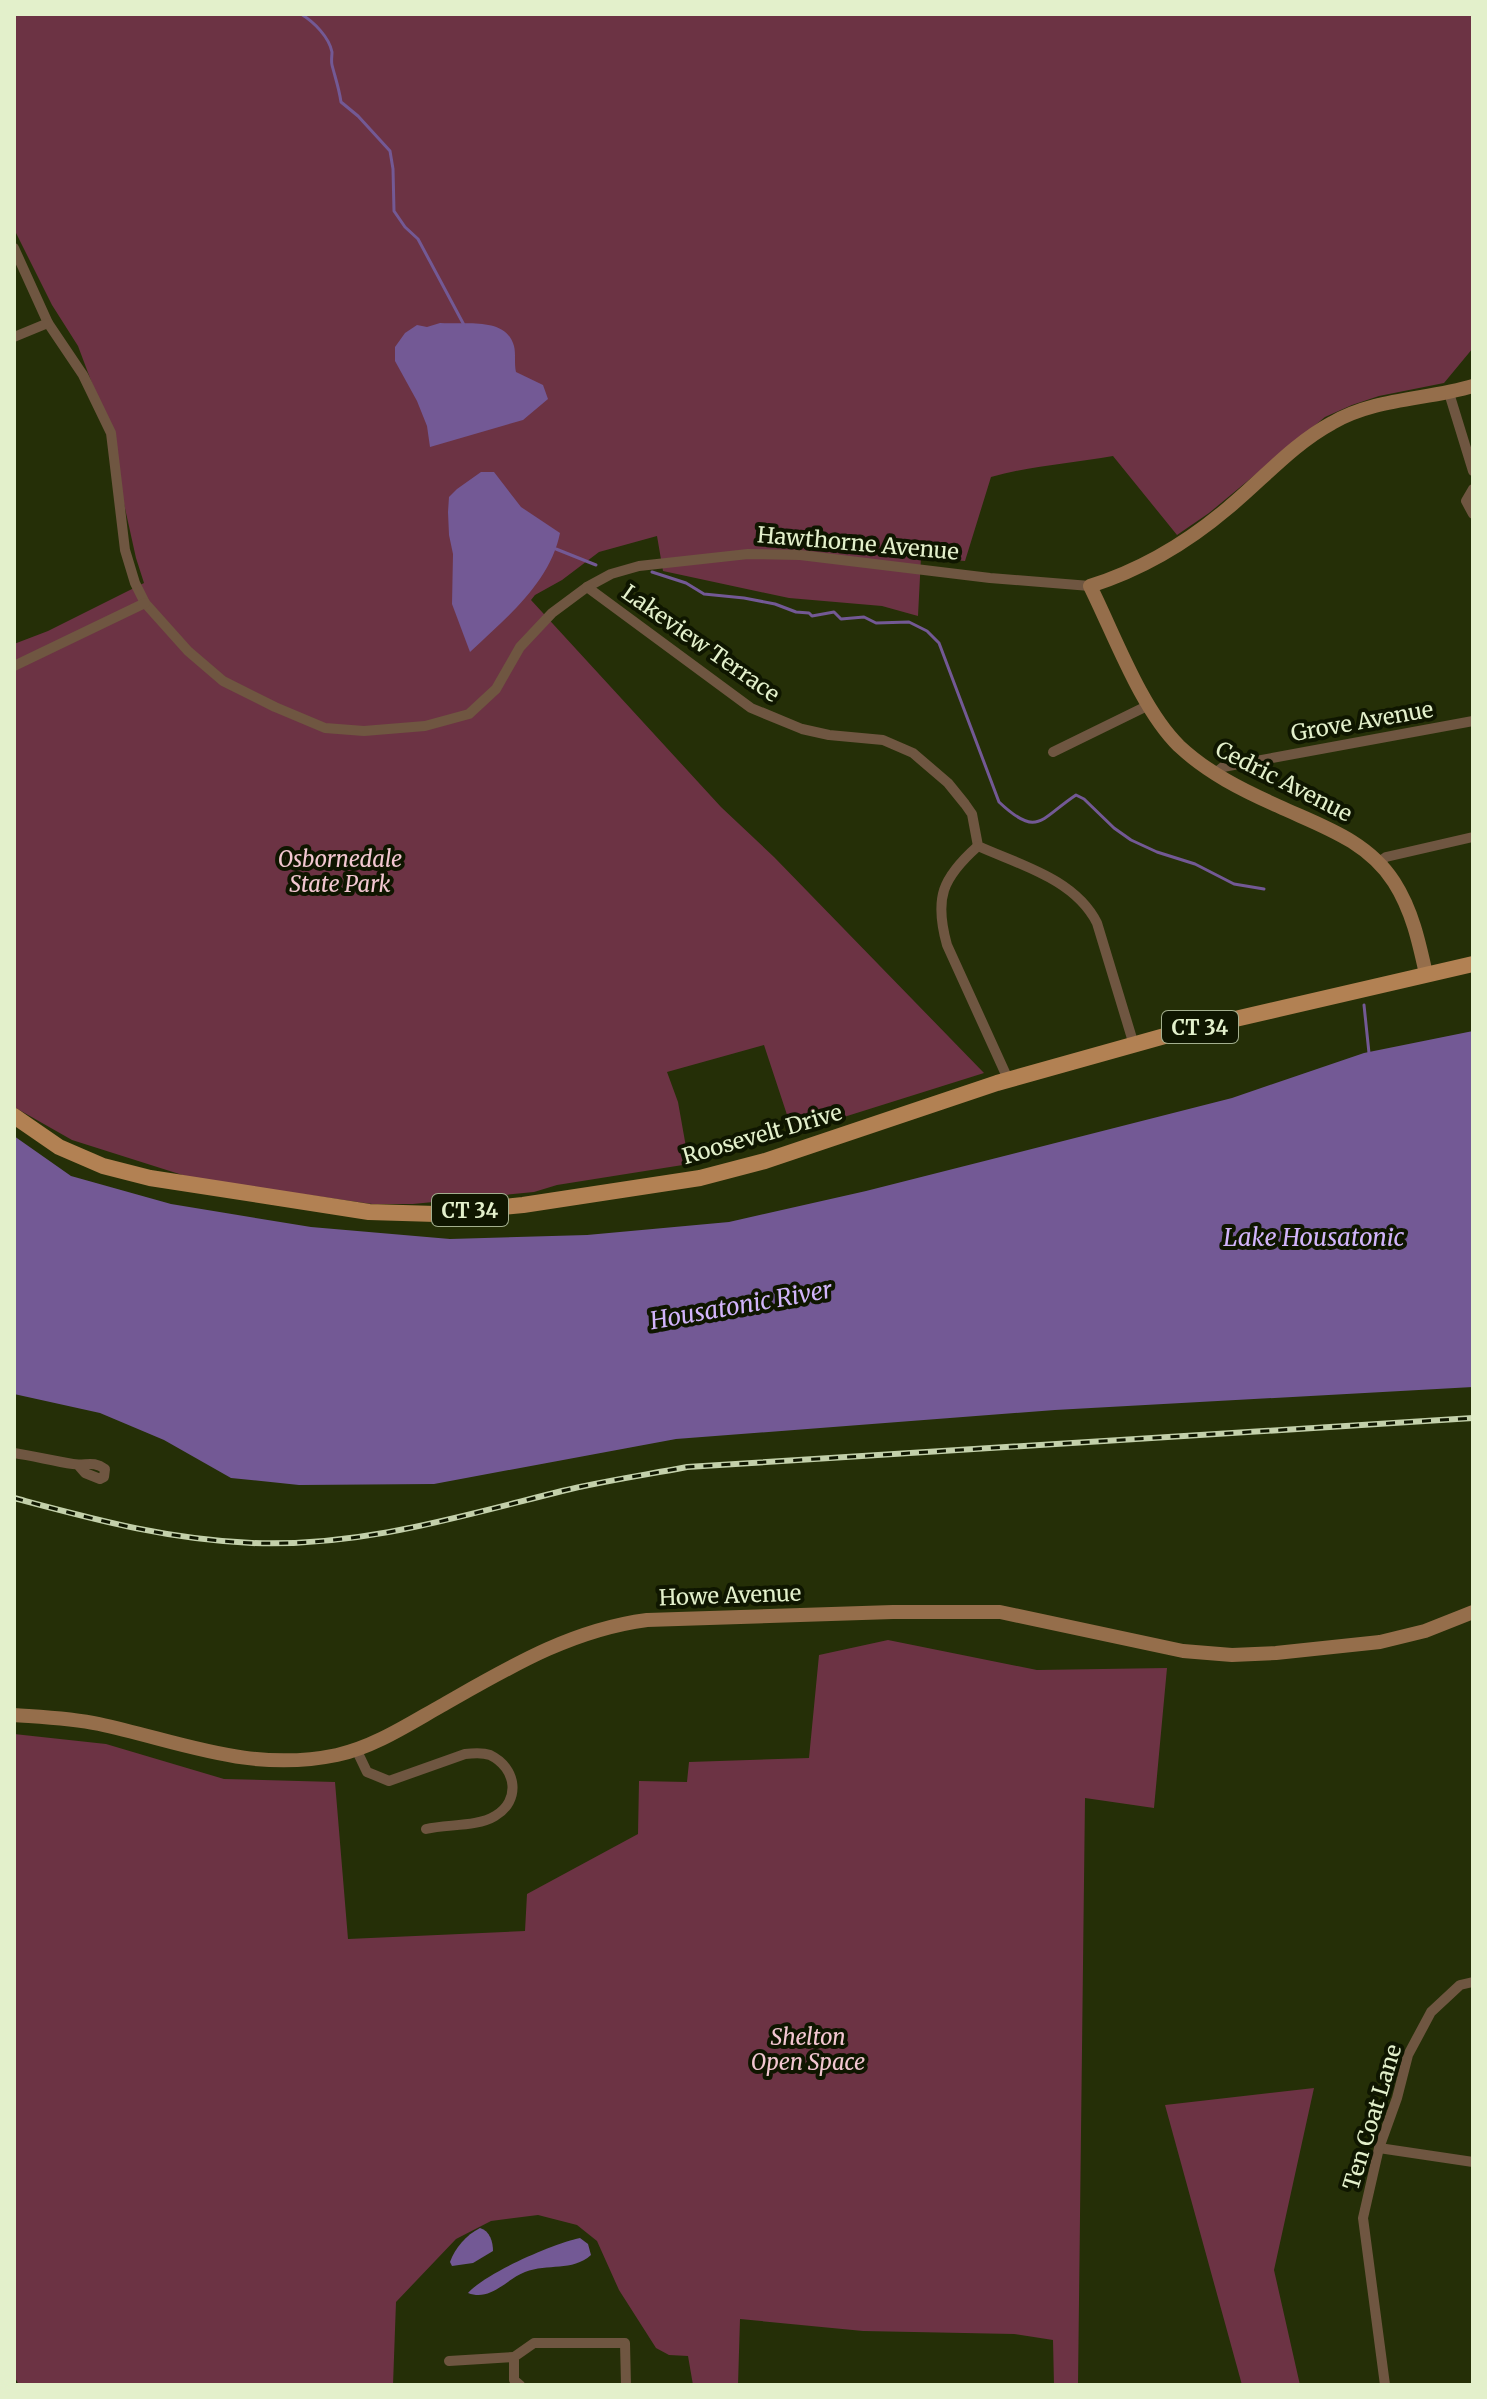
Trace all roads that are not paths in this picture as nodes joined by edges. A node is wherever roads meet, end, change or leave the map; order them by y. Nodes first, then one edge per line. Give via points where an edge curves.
1 (14, 248) edge
2 (48, 323) junction
3 (14, 337) edge
4 (1473, 386) edge
5 (1449, 393) junction
6 (1473, 471) edge
7 (1473, 489) edge
8 (1473, 514) edge
9 (1090, 586) junction
10 (587, 587) junction
11 (145, 603) junction
12 (14, 666) edge
13 (1149, 705) junction
14 (1473, 721) edge
15 (1053, 752) dead end
16 (1214, 774) junction
17 (1473, 837) edge
18 (978, 846) junction
19 (1379, 862) junction
20 (1473, 964) edge
21 (1426, 974) junction
22 (1134, 1045) junction
23 (1008, 1079) junction
24 (14, 1116) edge
25 (14, 1453) edge
26 (78, 1465) dead end
27 (1473, 1612) edge
28 (14, 1715) edge
29 (356, 1749) junction
30 (426, 1829) dead end
31 (1473, 1982) edge
32 (1379, 2148) junction
33 (1473, 2162) edge
34 (514, 2357) junction
35 (449, 2361) dead end
36 (520, 2385) edge
37 (626, 2385) edge
38 (1385, 2385) edge

1 - 2 street, Hawthorne Avenue
2 - 3 street
2 - 11 street, Hawthorne Avenue via 83,375 111,433 125,550
4 - 5 main road, Hawthorne Avenue
5 - 6 street
5 - 9 main road, Hawthorne Avenue via 1367,408 1334,421 1205,526 1141,567
7 - 8 street via 1466,501
9 - 10 street, Hawthorne Avenue via 748,554 639,566
9 - 13 main road, Cedric Avenue
10 - 11 street, Hawthorne Avenue via 534,630 496,689 469,714 425,726 364,731 325,728 223,681
10 - 18 street, Lakeview Terrace via 751,708 802,729 883,740 913,753 948,783 972,814
11 - 12 street
13 - 15 street
13 - 16 main road, Cedric Avenue via 1178,744
14 - 16 street, Grove Avenue via 1223,767
16 - 19 main road, Cedric Avenue via 1339,833
17 - 19 street
18 - 22 street via 1068,888 1084,901 1097,923
18 - 23 street via 944,884 943,929
19 - 21 main road, Cedric Avenue via 1395,883 1416,930
20 - 21 main road, Roosevelt Drive / CT 34
21 - 22 main road, Roosevelt Drive / CT 34
22 - 23 main road, Roosevelt Drive / CT 34
23 - 24 main road, Roosevelt Drive / CT 34 via 700,1178 436,1214 369,1212 150,1178 59,1147
25 - 26 street
27 - 29 main road, Howe Avenue via 1380,1642 1232,1655 1183,1651 1000,1612 619,1623 527,1657
28 - 29 main road, Howe Avenue via 94,1723 258,1761 308,1759
29 - 30 street via 367,1772 389,1781 478,1753 490,1755 510,1774 513,1793 499,1814
31 - 32 street, Ten Coat Lane via 1460,1985 1431,2012 1408,2055
32 - 33 street
32 - 38 street, Ten Coat Lane via 1363,2218
34 - 35 street
34 - 36 street via 514,2380
34 - 37 street via 534,2343 625,2343

